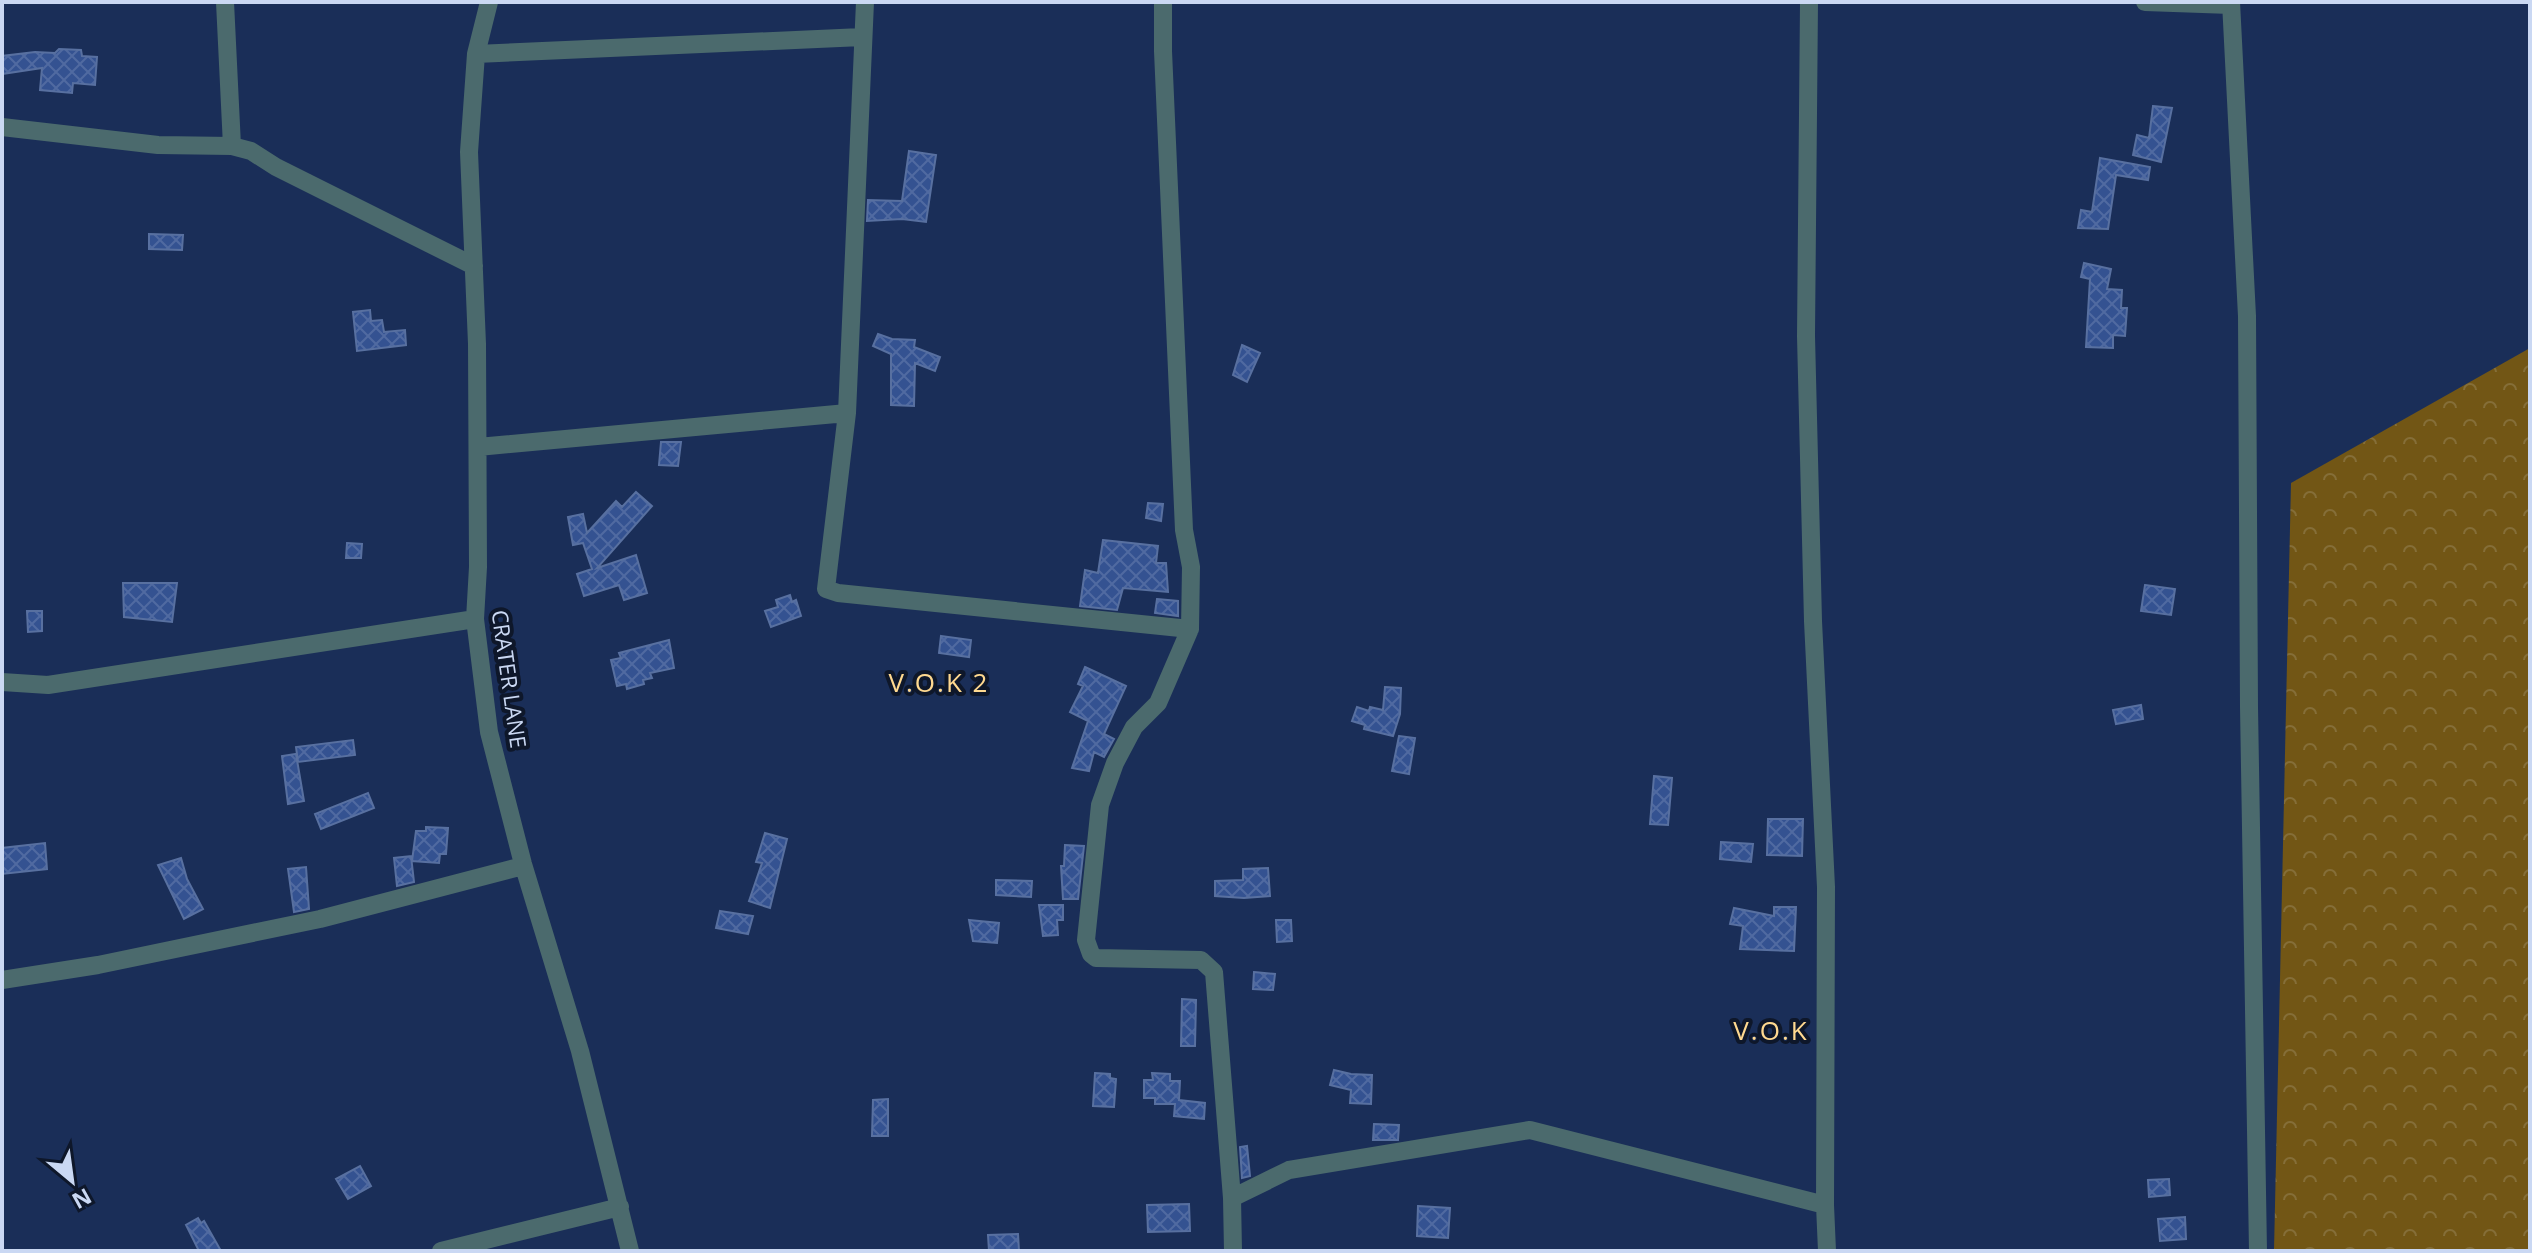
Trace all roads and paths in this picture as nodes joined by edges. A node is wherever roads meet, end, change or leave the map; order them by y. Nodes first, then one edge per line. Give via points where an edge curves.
1 (225, 2) edge
2 (489, 2) edge
3 (865, 2) edge
4 (1163, 2) edge
5 (1809, 2) edge
6 (2145, 2) edge
7 (2231, 3) edge
8 (862, 37) junction
9 (476, 54) junction
10 (2, 127) edge
11 (232, 146) junction
12 (474, 266) junction
13 (847, 413) junction
14 (478, 447) junction
15 (475, 619) junction
16 (1190, 629) junction
17 (2, 682) edge
18 (523, 866) junction
19 (2, 980) edge
20 (1232, 1198) junction
21 (1825, 1205) junction
22 (620, 1207) junction
23 (441, 1251) edge
24 (630, 1251) edge
25 (1233, 1251) edge
26 (1827, 1251) edge
27 (2258, 1251) edge

1 - 11 street
2 - 9 street, CRATER LANE
3 - 8 street
4 - 16 street
5 - 21 street via 1806,336 1826,887
6 - 7 street
7 - 27 street via 2247,316
8 - 9 street
8 - 13 street
9 - 12 street, CRATER LANE via 469,152
10 - 11 street via 158,145
11 - 12 street
12 - 14 street, CRATER LANE
13 - 14 street
13 - 16 street via 826,589
14 - 15 street, CRATER LANE
15 - 17 street via 48,685
15 - 18 street, CRATER LANE via 489,732
16 - 20 street via 1158,703 1134,727 1115,763 1100,805 1086,940 1096,958 1201,960 1214,972
18 - 19 street via 320,919
18 - 22 street, CRATER LANE via 580,1051
20 - 21 street via 1289,1170 1530,1130
20 - 25 street
21 - 26 street
22 - 23 street
22 - 24 street, CRATER LANE

